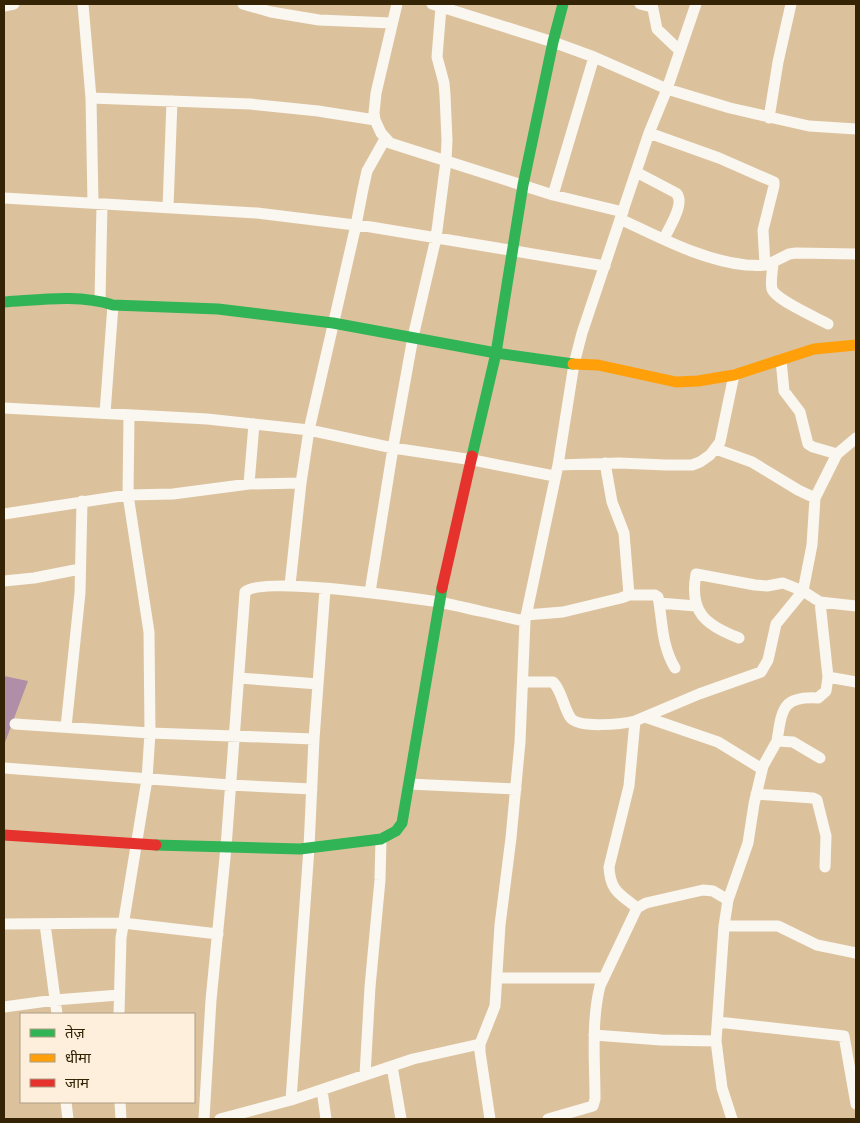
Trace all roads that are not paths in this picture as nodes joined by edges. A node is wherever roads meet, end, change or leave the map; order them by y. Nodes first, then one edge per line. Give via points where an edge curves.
1 (14, 4) edge
2 (83, 4) edge
3 (244, 4) edge
4 (397, 4) edge
5 (563, 4) edge
6 (640, 4) edge
7 (696, 4) edge
8 (791, 4) edge
9 (652, 5) edge
10 (4, 6) edge
11 (436, 6) edge
12 (391, 24) junction
13 (553, 42) junction
14 (679, 50) junction
15 (594, 57) junction
16 (667, 89) junction
17 (91, 98) junction
18 (172, 101) junction
19 (769, 118) junction
20 (375, 120) junction
21 (856, 129) edge
22 (649, 133) junction
23 (385, 139) junction
24 (446, 161) junction
25 (636, 172) junction
26 (523, 185) junction
27 (553, 195) junction
28 (4, 198) edge
29 (98, 204) junction
30 (168, 207) junction
31 (622, 215) junction
32 (356, 225) junction
33 (436, 238) junction
34 (664, 239) junction
35 (512, 250) junction
36 (856, 254) edge
37 (769, 264) junction
38 (605, 266) junction
39 (100, 301) junction
40 (4, 302) edge
41 (113, 304) junction
42 (333, 323) junction
43 (828, 324) dead end
44 (413, 336) junction
45 (856, 346) edge
46 (496, 353) junction
47 (781, 360) junction
48 (574, 364) junction
49 (734, 375) junction
50 (4, 408) edge
51 (105, 412) junction
52 (129, 416) junction
53 (254, 424) junction
54 (309, 430) junction
55 (856, 438) edge
56 (393, 448) junction
57 (716, 449) junction
58 (837, 454) junction
59 (473, 460) junction
60 (605, 463) junction
61 (556, 470) junction
62 (300, 483) junction
63 (249, 484) junction
64 (128, 495) junction
65 (815, 498) junction
66 (82, 501) junction
67 (4, 514) edge
68 (80, 569) junction
69 (4, 581) edge
70 (290, 585) junction
71 (325, 589) junction
72 (803, 591) junction
73 (370, 592) junction
74 (629, 594) junction
75 (820, 602) junction
76 (439, 603) junction
77 (659, 603) junction
78 (696, 606) junction
79 (856, 606) edge
80 (526, 618) junction
81 (738, 638) dead end
82 (675, 668) dead end
83 (828, 677) junction
84 (239, 678) junction
85 (523, 682) junction
86 (856, 682) edge
87 (318, 684) junction
88 (640, 719) junction
89 (15, 724) dead end
90 (66, 727) junction
91 (150, 733) junction
92 (234, 736) junction
93 (314, 739) junction
94 (777, 741) junction
95 (820, 758) dead end
96 (4, 768) edge
97 (762, 769) junction
98 (147, 779) junction
99 (409, 784) junction
100 (230, 785) junction
101 (312, 789) junction
102 (516, 789) junction
103 (756, 794) junction
104 (4, 835) edge
105 (381, 839) junction
106 (136, 844) junction
107 (226, 847) junction
108 (309, 848) junction
109 (825, 868) dead end
110 (728, 900) junction
111 (637, 908) junction
112 (123, 923) junction
113 (4, 924) edge
114 (45, 924) junction
115 (724, 926) junction
116 (218, 934) junction
117 (856, 953) edge
118 (497, 978) junction
119 (604, 978) junction
120 (119, 995) junction
121 (55, 1000) junction
122 (4, 1007) edge
123 (57, 1013) edge
124 (118, 1013) edge
125 (718, 1022) junction
126 (594, 1035) junction
127 (716, 1041) junction
128 (480, 1044) junction
129 (392, 1066) junction
130 (366, 1075) junction
131 (322, 1090) junction
132 (292, 1100) junction
133 (66, 1103) edge
134 (120, 1103) edge
135 (856, 1104) edge
136 (243, 1116) edge
137 (68, 1119) edge
138 (121, 1119) edge
139 (204, 1119) edge
140 (220, 1119) edge
141 (326, 1119) edge
142 (401, 1119) edge
143 (490, 1119) edge
144 (548, 1119) edge
145 (732, 1119) edge

1 - 10 street
2 - 17 street
3 - 12 street via 319,20
4 - 12 street
5 - 13 street
6 - 9 street
7 - 14 street
8 - 19 street
9 - 14 street via 658,29
11 - 13 street
11 - 24 street via 437,57 445,95
12 - 20 street via 376,93
13 - 15 street
13 - 26 street
14 - 16 street
15 - 16 street
15 - 27 street
16 - 19 street
16 - 22 street
17 - 18 street
17 - 29 street
18 - 20 street via 250,104
18 - 30 street
19 - 21 street via 809,126
20 - 23 street
22 - 25 street
22 - 37 street via 720,158 772,181 774,186 763,230
23 - 24 street via 390,144
23 - 32 street via 367,171
24 - 26 street
24 - 33 street
25 - 31 street
25 - 34 street via 679,196 680,204
26 - 27 street
26 - 35 street
27 - 31 street
28 - 29 street
29 - 30 street
29 - 39 street
30 - 32 street via 257,213
31 - 34 street
31 - 38 street
32 - 33 street
32 - 42 street
33 - 35 street
33 - 44 street
34 - 37 street via 712,259 737,264
35 - 38 street
35 - 46 street
36 - 37 street via 796,253
37 - 43 street via 774,293
38 - 48 street
39 - 40 street
39 - 41 street
41 - 42 street via 218,309
41 - 51 street
42 - 44 street
42 - 54 street
44 - 46 street
44 - 56 street
45 - 47 street via 814,349
46 - 48 street
46 - 59 street
47 - 49 street
47 - 58 street via 784,391 800,412 808,444
48 - 49 street via 598,365 676,382
48 - 61 street
49 - 57 street
50 - 51 street
51 - 52 street
52 - 53 street
52 - 64 street
53 - 54 street
53 - 63 street
54 - 56 street
54 - 62 street
55 - 58 street
56 - 59 street
56 - 73 street
57 - 60 street via 692,465
57 - 65 street via 752,462
58 - 65 street
59 - 61 street
59 - 76 street
60 - 61 street
60 - 74 street via 612,502 624,533
61 - 80 street
62 - 63 street
62 - 70 street
63 - 64 street via 173,494
64 - 66 street
64 - 91 street via 150,632
65 - 72 street via 812,545
66 - 67 street
66 - 68 street
68 - 69 street
68 - 90 street
70 - 71 street
70 - 84 street via 252,587 245,592
71 - 73 street
71 - 87 street
72 - 75 street
72 - 78 street via 783,583 755,585 697,574
72 - 88 street via 776,624 768,660 761,672
73 - 76 street
74 - 77 street via 655,595
74 - 80 street via 563,612
75 - 79 street
75 - 83 street
76 - 80 street
76 - 99 street
77 - 78 street
77 - 82 street via 663,638
78 - 81 street via 709,623
80 - 85 street
83 - 86 street
83 - 94 street via 826,691 821,697 802,698 786,706 781,715
84 - 87 street
84 - 92 street
85 - 88 street via 553,682 570,717 576,722 619,724
85 - 102 street
87 - 93 street
88 - 97 street via 718,742
88 - 111 street via 629,786 609,867 613,888
89 - 90 street
90 - 91 street
91 - 92 street
91 - 98 street
92 - 93 street
92 - 100 street
93 - 101 street
94 - 95 street via 791,741
94 - 97 street
96 - 98 street
97 - 103 street
98 - 100 street
98 - 106 street
99 - 102 street
99 - 105 street via 402,823 396,831
100 - 101 street
100 - 107 street
101 - 108 street
102 - 118 street
103 - 109 street via 817,800 826,836
103 - 110 street via 748,843
104 - 106 street
105 - 108 street
105 - 130 street
106 - 107 street
106 - 112 street
107 - 108 street
107 - 116 street
108 - 132 street
110 - 111 street via 713,891 703,890
110 - 115 street
111 - 119 street
112 - 114 street
112 - 116 street
112 - 120 street
113 - 114 street
114 - 121 street
115 - 117 street via 778,926 817,945
115 - 125 street
116 - 139 street
118 - 119 street
118 - 128 street via 495,1006
119 - 126 street via 598,993
120 - 121 street
120 - 124 street
121 - 122 street
121 - 123 street
125 - 127 street
125 - 135 street via 844,1036
126 - 127 street
126 - 144 street via 593,1106
127 - 145 street via 722,1088
128 - 129 street
128 - 143 street
129 - 130 street
129 - 142 street
130 - 131 street
131 - 132 street
131 - 141 street
132 - 136 street
133 - 137 street
134 - 138 street
136 - 140 street

